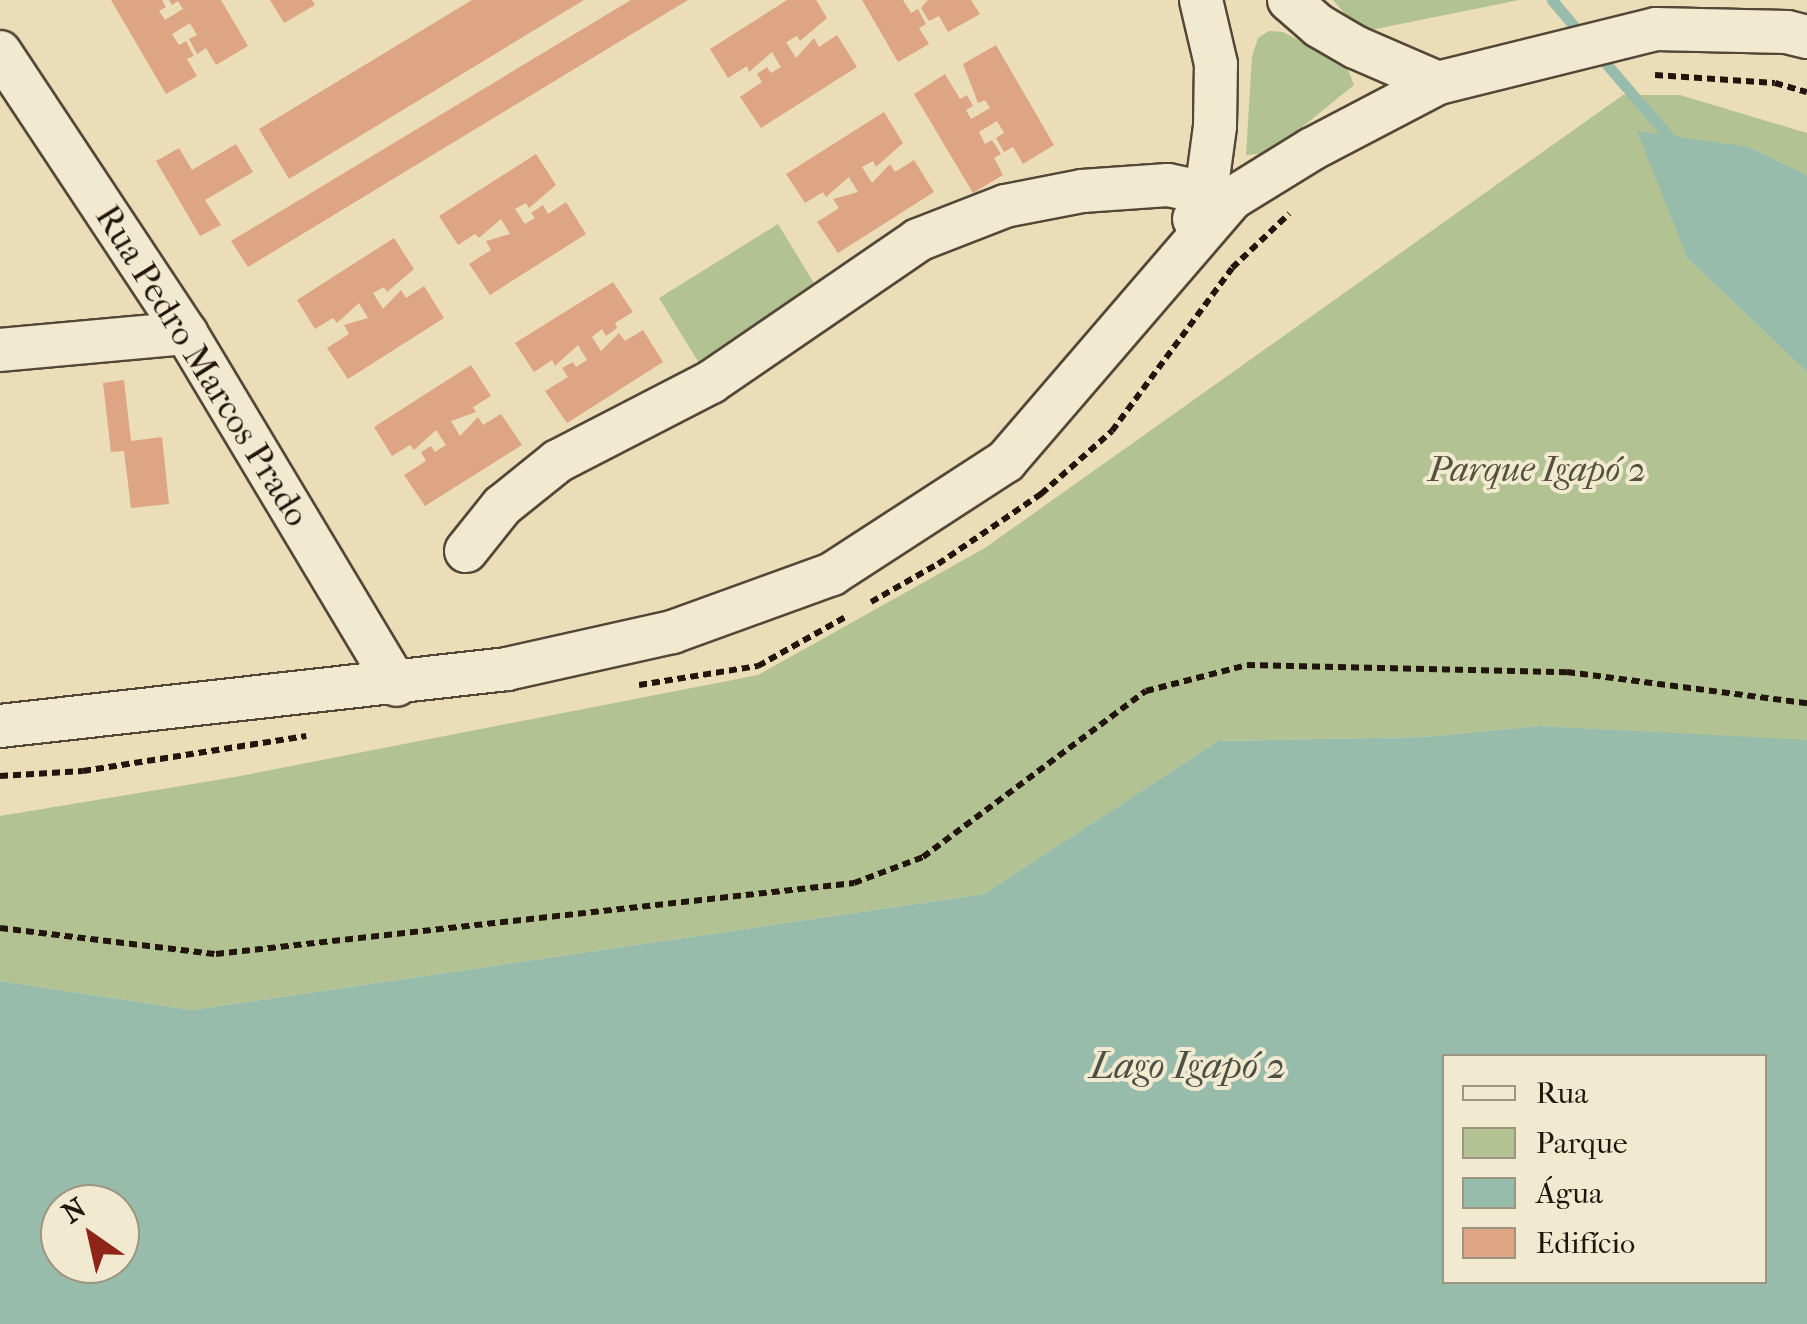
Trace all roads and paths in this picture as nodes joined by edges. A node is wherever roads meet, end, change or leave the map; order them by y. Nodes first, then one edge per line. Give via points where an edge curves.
1 (1201, 0) edge
2 (1289, 0) edge
3 (1661, 20) edge
4 (1807, 37) edge
5 (0, 52) edge
6 (1438, 84) junction
7 (1206, 193) junction
8 (1171, 268) junction
9 (186, 334) junction
10 (0, 350) edge
11 (466, 552) dead end
12 (397, 685) junction
13 (1807, 703) edge
14 (0, 726) edge
15 (0, 928) edge

1 - 7 street via 1216,64
2 - 6 street via 1356,47
3 - 4 street
3 - 6 street
5 - 9 street, Rua Pedro Marcos Prado
6 - 8 street via 1230,199
7 - 8 street
7 - 11 street via 1168,186 1082,190 1004,206 918,240 710,382 558,461 502,506
8 - 12 street via 1006,462 832,574 672,632 507,670
9 - 10 street
9 - 12 street, Rua Pedro Marcos Prado
12 - 14 street
13 - 15 path via 1567,672 1247,665 1146,691 923,858 854,882 216,954

